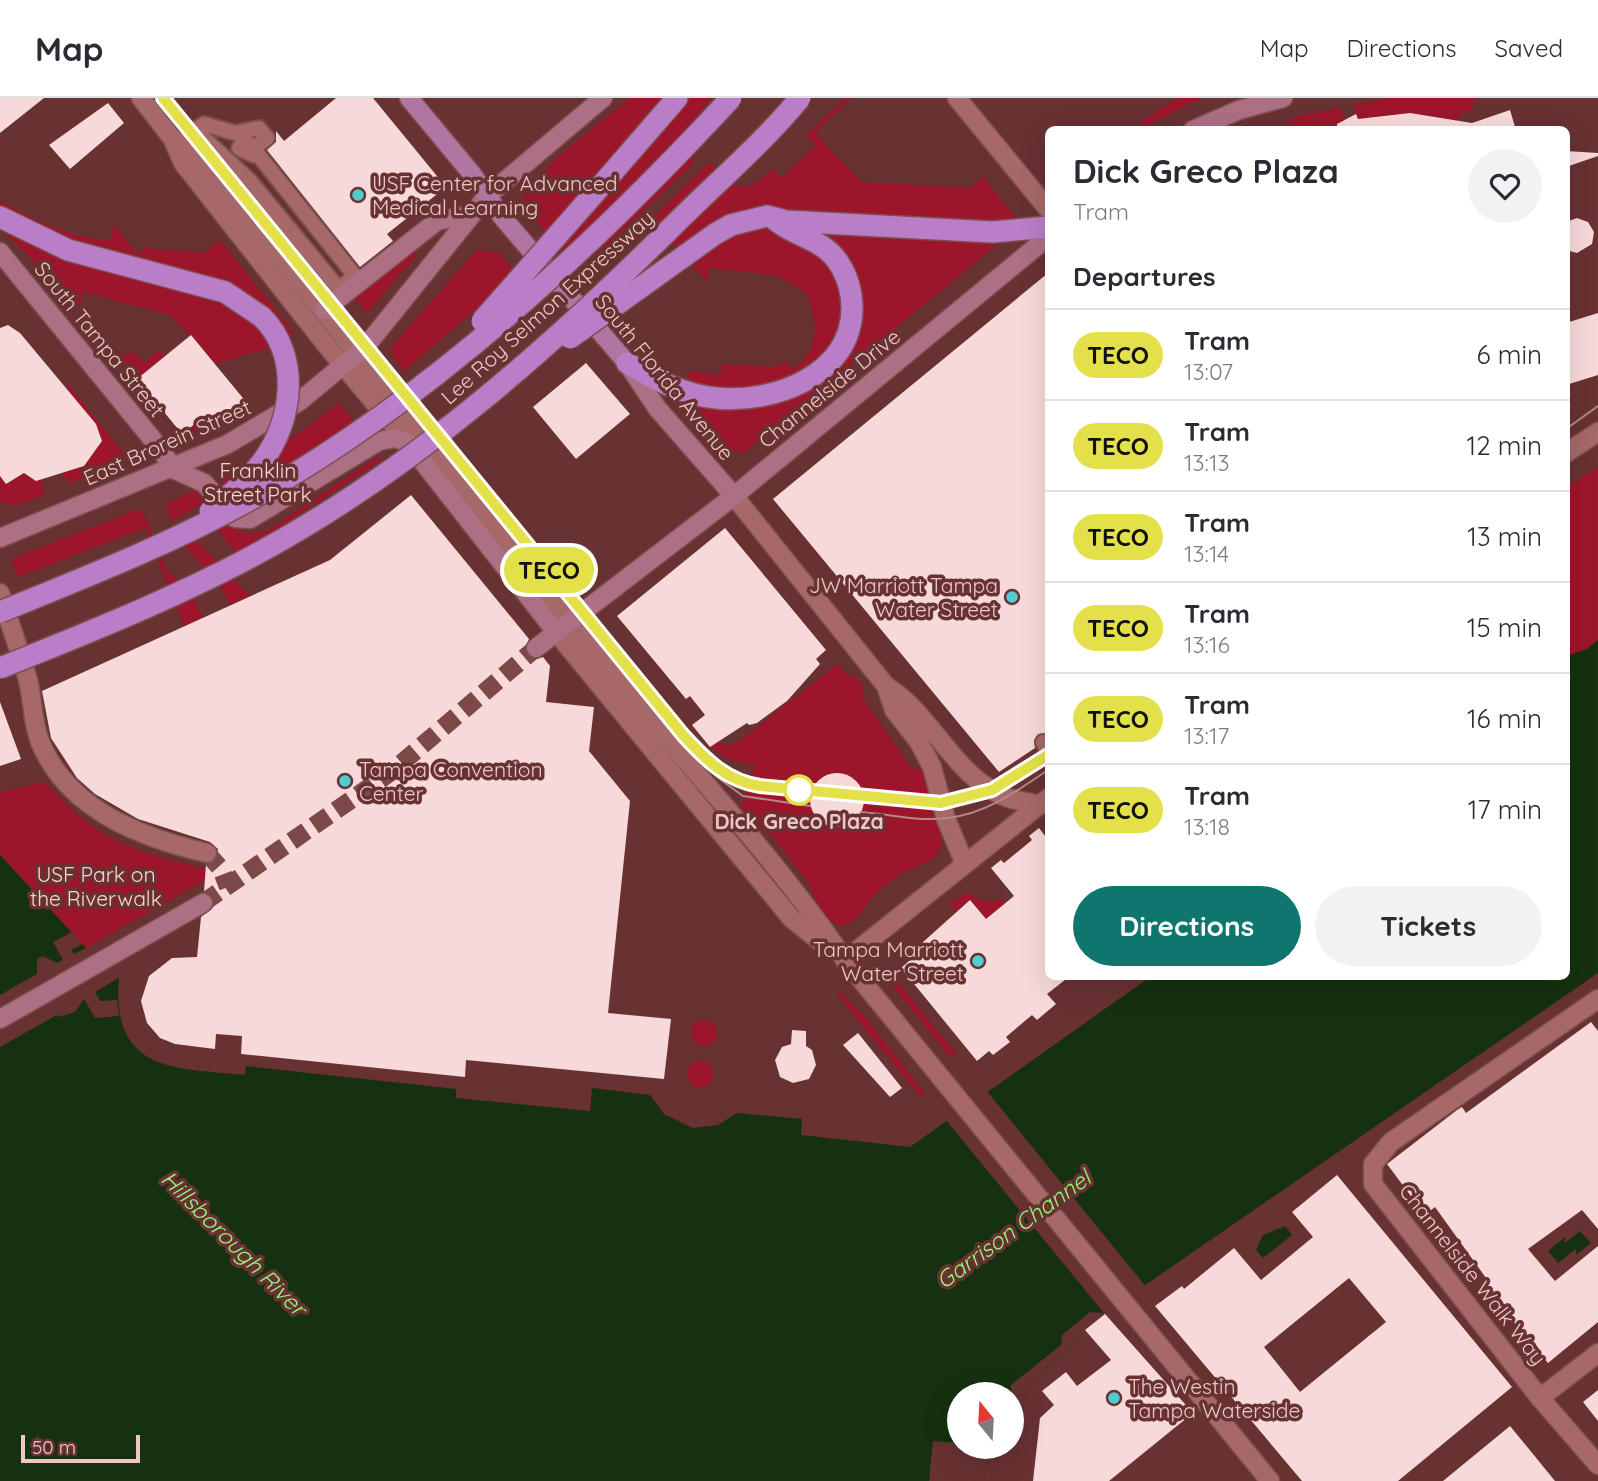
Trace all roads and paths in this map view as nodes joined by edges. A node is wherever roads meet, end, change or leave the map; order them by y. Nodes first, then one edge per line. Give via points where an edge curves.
1 (141, 98) edge
2 (409, 98) edge
3 (603, 98) edge
4 (677, 98) edge
5 (731, 98) edge
6 (800, 98) edge
7 (957, 98) edge
8 (1283, 98) edge
9 (1202, 126) edge
10 (172, 138) junction
11 (256, 152) joint
12 (487, 196) junction
13 (1045, 205) edge
14 (469, 215) junction
15 (0, 217) edge
16 (774, 219) junction
17 (1045, 227) edge
18 (1045, 239) edge
19 (0, 252) edge
20 (324, 310) junction
21 (359, 354) junction
22 (627, 363) junction
23 (445, 366) junction
24 (344, 367) junction
25 (513, 376) junction
26 (1598, 432) edge
27 (408, 443) junction
28 (1570, 450) edge
29 (173, 469) junction
30 (734, 496) junction
31 (181, 535) junction
32 (0, 538) edge
33 (0, 593) edge
34 (0, 612) edge
35 (563, 627) junction
36 (536, 648) tunnel mouth
37 (0, 668) edge
38 (886, 687) junction
39 (1044, 802) edge
40 (759, 849) junction
41 (207, 853) tunnel mouth
42 (743, 862) junction
43 (964, 862) junction
44 (203, 902) tunnel mouth
45 (845, 960) junction
46 (1598, 999) edge
47 (0, 1019) edge
48 (1598, 1353) edge
49 (1541, 1398) junction
50 (1598, 1465) edge
51 (1270, 1481) edge

1 - 10 street
2 - 12 main road, South Florida Avenue
3 - 12 main road, East Brorein Street
4 - 23 highway, bridge
5 - 23 highway, Lee Roy Selmon Expressway, bridge via 609,223
6 - 25 highway, Lee Roy Selmon Expressway, bridge via 636,263
7 - 13 street
8 - 9 main road
10 - 20 street via 195,153
10 - 24 street via 183,163
11 - 11 street via 355,276 339,289 250,181 195,130 204,124 235,133 259,128 267,138 254,148 246,140 239,148 253,155
12 - 14 main road, East Brorein Street
12 - 22 main road, South Florida Avenue
14 - 20 main road via 436,221
14 - 21 main road, East Brorein Street
15 - 31 highway, bridge via 68,250 225,292 262,317 277,336 286,363 288,399 283,421 262,462
16 - 17 highway via 993,232
16 - 22 highway via 820,244 845,275 851,294 850,325 830,363 786,389 731,399 677,389
16 - 25 highway, bridge via 755,218 715,234
18 - 30 main road, Channelside Drive
19 - 29 main road, South Tampa Street
20 - 21 street
21 - 24 main road, East Brorein Street
21 - 35 street
22 - 30 main road, South Florida Avenue via 657,408
23 - 31 highway, Lee Roy Selmon Expressway, bridge via 293,474
24 - 27 street
24 - 29 main road, East Brorein Street via 277,418
25 - 37 highway, Lee Roy Selmon Expressway, bridge via 403,461 252,556 146,607
26 - 28 street
27 - 29 main road, South Tampa Street via 396,438 379,441 250,519 235,519 204,483
27 - 35 main road
29 - 32 main road, East Brorein Street
30 - 35 main road, Channelside Drive
30 - 38 street, South Florida Avenue
31 - 34 highway, Lee Roy Selmon Expressway, bridge
33 - 41 street via 28,680 36,730 53,766 116,822
35 - 36 main road, Channelside Drive
35 - 40 street
35 - 42 street
38 - 39 street, South Florida Avenue via 907,699 968,772 1008,798
38 - 43 street, South Florida Avenue via 894,710 932,767
39 - 43 street
40 - 42 street
40 - 45 street via 807,905
42 - 45 street via 792,919
43 - 45 street
44 - 47 main road
45 - 51 street
46 - 49 street, Channelside Walk Way via 1391,1142 1373,1164 1373,1184
48 - 49 street
49 - 50 street, Channelside Walk Way

